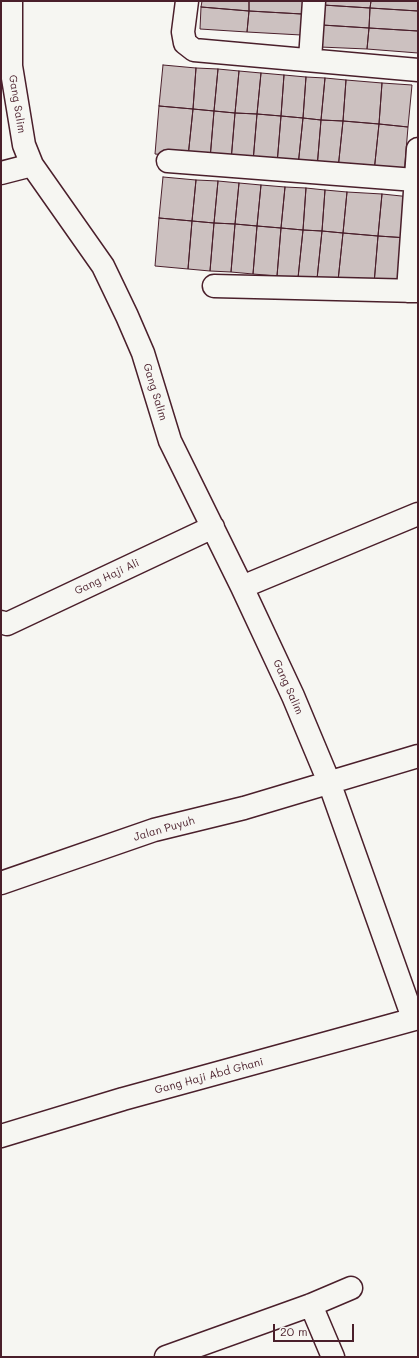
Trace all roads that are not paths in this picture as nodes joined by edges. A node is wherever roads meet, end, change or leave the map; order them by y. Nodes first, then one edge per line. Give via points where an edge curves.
1 (11, 1) edge
2 (187, 1) edge
3 (314, 1) edge
4 (310, 59) junction
5 (418, 70) edge
6 (418, 149) edge
7 (168, 161) dead end
8 (32, 165) junction
9 (1, 173) edge
10 (415, 180) junction
11 (214, 286) dead end
12 (413, 291) edge
13 (418, 514) edge
14 (213, 527) junction
15 (242, 587) junction
16 (1, 622) edge
17 (418, 756) edge
18 (329, 782) junction
19 (1, 883) edge
20 (416, 1018) edge
21 (1, 1136) edge
22 (351, 1288) dead end
23 (311, 1305) junction
24 (214, 1350) edge
25 (166, 1357) edge
26 (333, 1357) edge

1 - 8 street, Gang Salim via 11,66 24,145
2 - 4 street via 183,32 185,43 194,50
3 - 4 street
4 - 5 street
6 - 10 street
7 - 10 street
8 - 9 street
8 - 14 street, Gang Salim via 103,266 143,353 170,441
10 - 12 street
11 - 12 street
13 - 15 street
14 - 15 street, Gang Salim
14 - 16 street, Gang Haji Ali via 7,624
15 - 18 street, Gang Salim via 293,696
17 - 18 street, Jalan Puyuh
18 - 19 street, Jalan Puyuh via 244,808 154,830
18 - 20 street, Gang Salim
20 - 21 street, Gang Haji Abd Ghani via 123,1099
22 - 23 street
23 - 24 street
23 - 26 street
24 - 25 street

